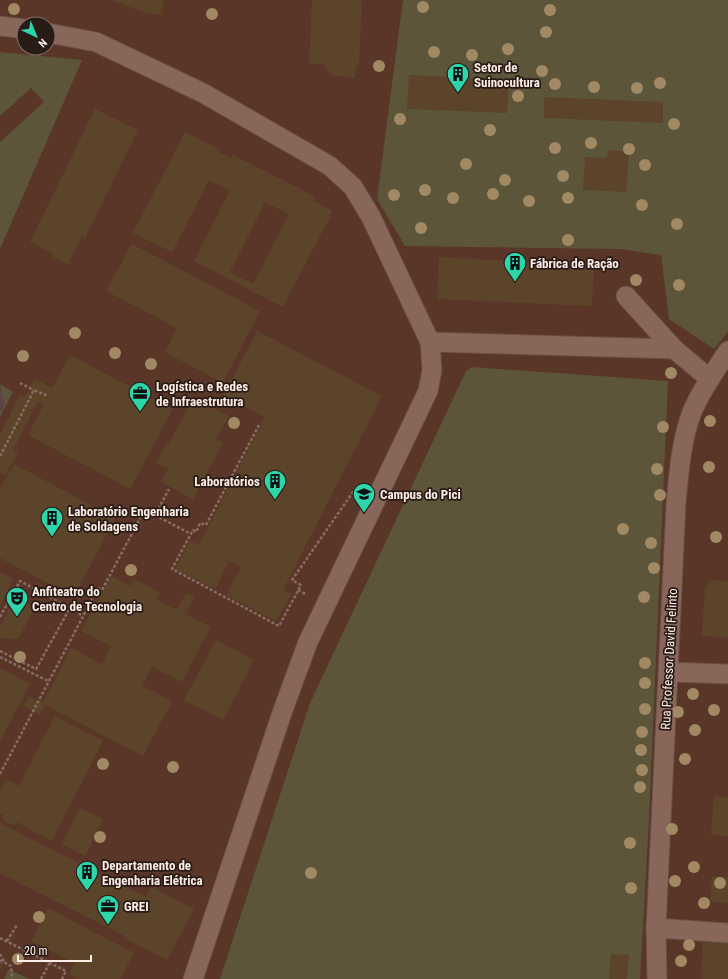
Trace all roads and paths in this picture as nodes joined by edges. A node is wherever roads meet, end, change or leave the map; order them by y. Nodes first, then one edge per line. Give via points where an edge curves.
1 (0, 26) edge
2 (16, 28) edge
3 (56, 34) edge
4 (626, 296) dead end
5 (430, 342) junction
6 (674, 348) junction
7 (728, 351) edge
8 (710, 379) junction
9 (20, 383) dead end
10 (34, 390) junction
11 (48, 396) dead end
12 (259, 425) dead end
13 (0, 456) edge
14 (359, 483) dead end
15 (169, 489) dead end
16 (155, 515) junction
17 (191, 534) junction
18 (70, 608) junction
19 (83, 616) junction
20 (0, 617) edge
21 (0, 651) edge
22 (11, 656) junction
23 (0, 657) edge
24 (9, 662) junction
25 (669, 672) junction
26 (728, 674) edge
27 (48, 682) junction
28 (0, 774) edge
29 (17, 925) dead end
30 (656, 928) junction
31 (728, 933) edge
32 (0, 938) edge
33 (7, 941) junction
34 (0, 954) edge
35 (0, 960) edge
36 (50, 962) junction
37 (5, 963) junction
38 (12, 979) edge
39 (41, 979) edge
40 (62, 979) edge
41 (193, 979) edge
42 (658, 979) edge

1 - 2 street
3 - 5 street via 96,42 144,64 203,93 330,166 353,186 371,217
4 - 6 street
5 - 6 street
5 - 41 street via 432,370 428,391 308,642
6 - 8 street
7 - 8 street, Rua Professor David Felinto
8 - 25 street, Rua Professor David Felinto via 692,412 681,456 676,502
9 - 10 path
10 - 11 path
10 - 13 path
12 - 17 path via 206,525 200,523 196,532 193,530
14 - 17 path via 292,580 301,585 279,626 172,569
15 - 16 path
16 - 17 path
16 - 19 path via 145,509 102,590 98,588
18 - 19 path
18 - 20 path via 20,581
18 - 22 path via 36,669
19 - 27 path
21 - 22 path
22 - 24 path
23 - 24 path
24 - 27 path
25 - 26 street
25 - 30 street, Rua Professor David Felinto
27 - 28 path
29 - 33 path
30 - 31 street
30 - 42 street, Rua Professor David Felinto
32 - 33 path
33 - 36 path
34 - 37 path
35 - 37 path
36 - 39 path
36 - 40 path via 66,971
37 - 38 path via 11,966

